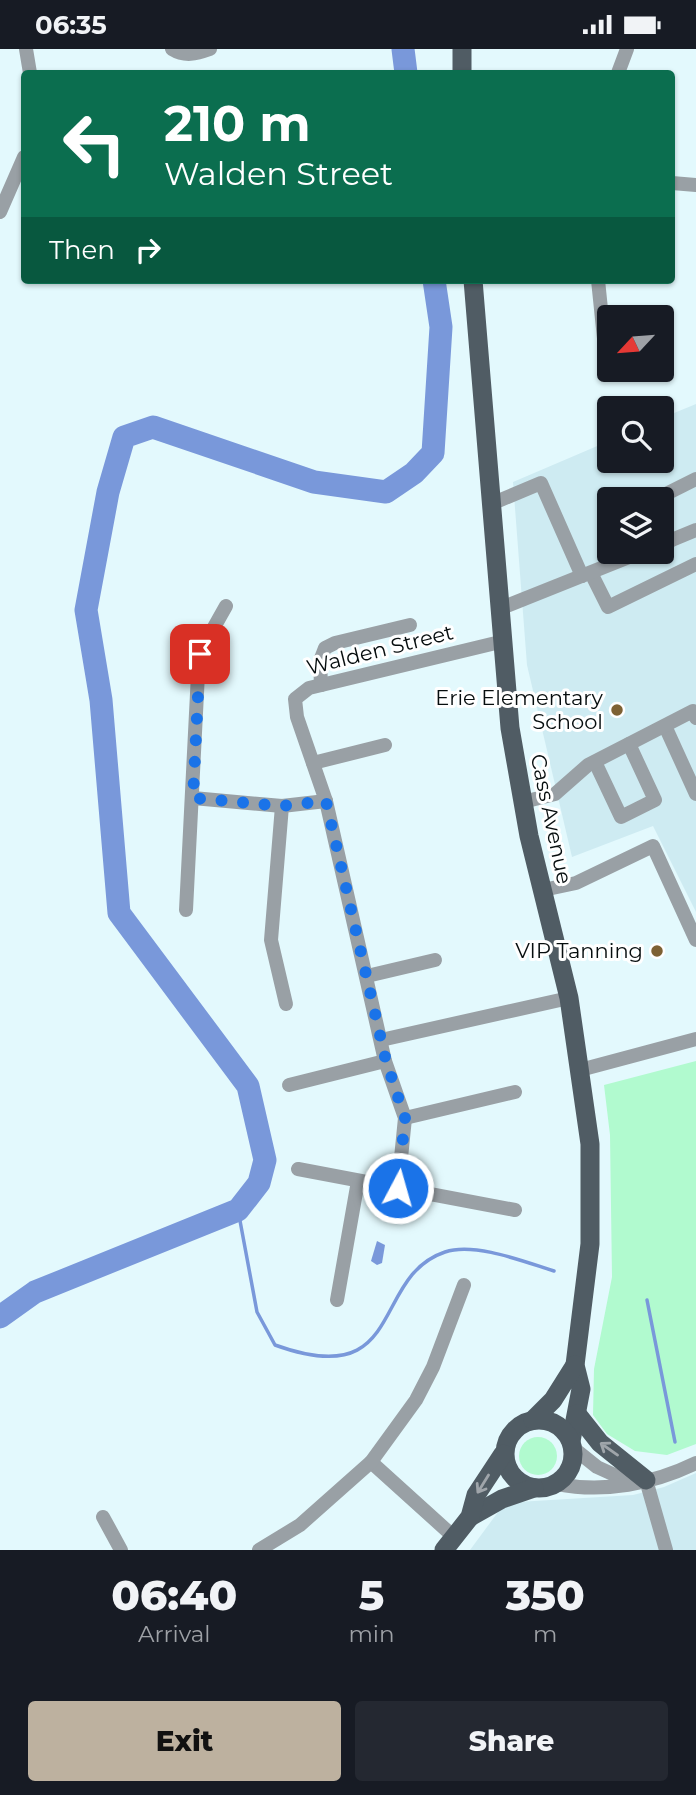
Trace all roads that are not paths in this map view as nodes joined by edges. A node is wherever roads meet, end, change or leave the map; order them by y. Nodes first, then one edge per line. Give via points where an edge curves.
1 (26, 49) edge
2 (172, 49) edge
3 (210, 49) edge
4 (462, 49) edge
5 (627, 49) edge
6 (30, 70) edge
7 (462, 70) edge
8 (619, 70) edge
9 (21, 164) edge
10 (675, 183) edge
11 (696, 185) edge
12 (0, 212) edge
13 (473, 284) edge
14 (598, 284) edge
15 (601, 305) edge
16 (696, 479) edge
17 (674, 490) edge
18 (491, 504) junction
19 (696, 530) edge
20 (674, 540) edge
21 (611, 564) edge
22 (696, 564) edge
23 (586, 574) junction
24 (226, 606) dead end
25 (499, 609) junction
26 (410, 625) dead end
27 (500, 642) junction
28 (321, 685) junction
29 (696, 718) edge
30 (665, 726) junction
31 (629, 744) junction
32 (385, 745) dead end
33 (595, 762) junction
34 (313, 763) junction
35 (696, 794) edge
36 (193, 798) junction
37 (326, 801) junction
38 (523, 801) junction
39 (282, 806) junction
40 (542, 890) junction
41 (186, 910) dead end
42 (696, 940) edge
43 (435, 960) dead end
44 (367, 976) junction
45 (569, 998) junction
46 (286, 1004) dead end
47 (696, 1039) edge
48 (381, 1040) junction
49 (386, 1061) junction
50 (580, 1070) junction
51 (289, 1085) dead end
52 (515, 1092) dead end
53 (405, 1118) junction
54 (298, 1169) dead end
55 (358, 1181) junction
56 (398, 1188) junction
57 (515, 1210) dead end
58 (464, 1285) dead end
59 (338, 1300) dead end
60 (575, 1365) junction
61 (577, 1413) junction
62 (533, 1420) junction
63 (572, 1444) junction
64 (503, 1454) junction
65 (371, 1462) junction
66 (696, 1463) edge
67 (638, 1481) junction
68 (557, 1484) junction
69 (534, 1488) junction
70 (103, 1517) dead end
71 (470, 1517) junction
72 (449, 1544) edge
73 (121, 1550) edge
74 (259, 1550) edge
75 (666, 1550) edge

1 - 6 street
2 - 3 street via 196,54
4 - 7 main road
5 - 8 street
9 - 12 street
10 - 11 street
13 - 18 main road, Cass Avenue
14 - 15 street
16 - 17 street
18 - 23 street via 541,483
18 - 25 main road, Cass Avenue
19 - 20 street
21 - 23 street
22 - 23 street via 608,607
23 - 25 street
24 - 36 street via 200,654
25 - 27 main road, Cass Avenue
26 - 28 street via 325,648 320,661
27 - 28 street, Walden Street
27 - 38 main road, Cass Avenue
28 - 34 street, Walden Street via 300,692 295,699
29 - 30 street via 693,711
30 - 31 street
30 - 35 street
31 - 33 street
31 - 33 street via 655,800 621,817
32 - 34 street
33 - 38 street via 555,794
34 - 37 street, Walden Street
36 - 39 street
36 - 41 street
37 - 39 street
37 - 44 street, Walden Street
38 - 40 main road, Cass Avenue
39 - 46 street via 271,940
40 - 42 street via 576,883 653,846
40 - 45 main road, Cass Avenue
43 - 44 street
44 - 48 street, Walden Street
45 - 48 street
45 - 50 main road, Cass Avenue
47 - 50 street
48 - 49 street, Walden Street
49 - 51 street
49 - 53 street, Walden Street
50 - 60 main road, Cass Avenue via 590,1144 591,1208
52 - 53 street
53 - 56 street, Walden Street
54 - 55 street
55 - 56 street
55 - 59 street
56 - 57 street
58 - 65 street via 428,1378
60 - 61 main road, Cass Avenue via 581,1389
60 - 62 main road, Cass Avenue via 554,1400
61 - 63 main road, Cass Avenue
67 -> 61 main road
62 - 63 main road via 554,1424
62 - 64 main road via 512,1433
63 - 67 street via 597,1467
63 - 68 main road via 568,1472
64 - 69 main road via 515,1478
64 -> 71 main road via 476,1495
65 - 72 street
65 - 74 street via 300,1525
66 - 67 street
67 - 68 street via 607,1489
67 - 75 street
68 - 69 main road
69 - 71 main road
70 - 73 street
71 - 72 main road

